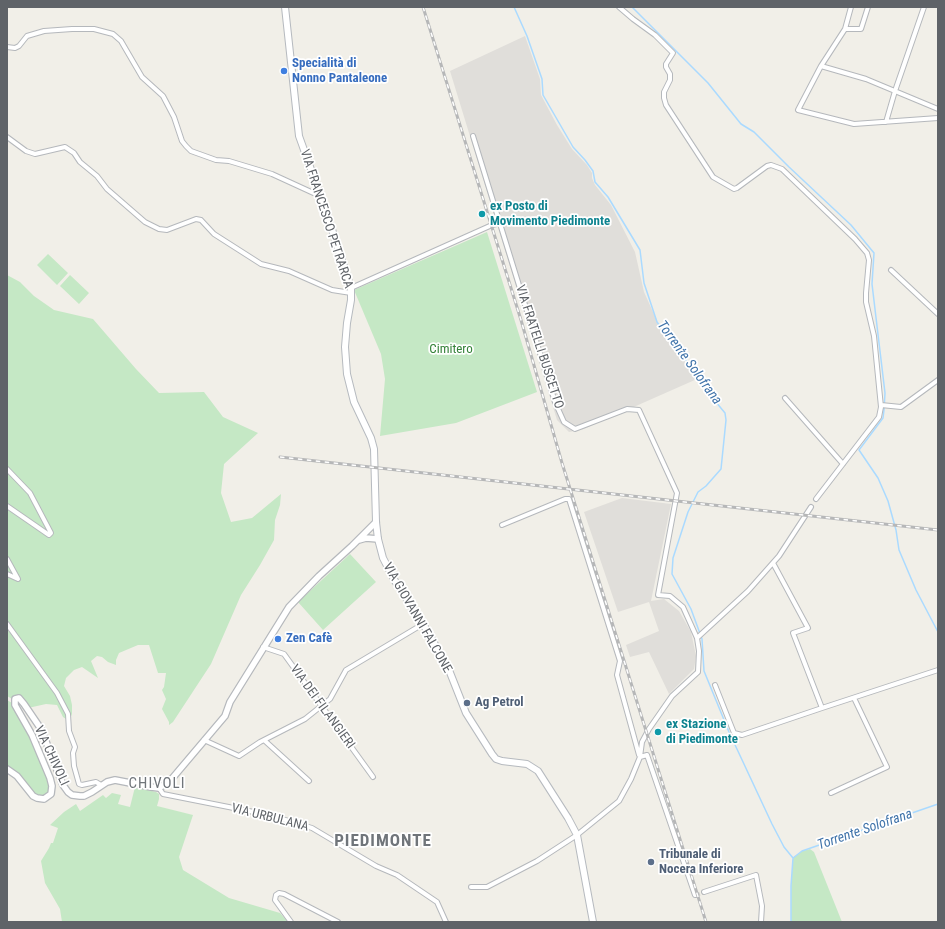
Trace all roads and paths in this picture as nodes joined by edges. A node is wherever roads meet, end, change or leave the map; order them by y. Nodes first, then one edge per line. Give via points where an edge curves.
1 (285, 7) edge
2 (619, 7) edge
3 (851, 7) edge
4 (868, 7) edge
5 (924, 7) edge
6 (845, 29) junction
7 (7, 47) edge
8 (821, 66) junction
9 (895, 91) junction
10 (938, 109) edge
11 (938, 118) edge
12 (886, 122) junction
13 (473, 136) dead end
14 (7, 137) edge
15 (320, 196) junction
16 (501, 223) junction
17 (891, 270) dead end
18 (351, 290) junction
19 (938, 314) edge
20 (938, 380) edge
21 (785, 398) dead end
22 (884, 405) junction
23 (843, 464) junction
24 (7, 469) edge
25 (816, 499) dead end
26 (7, 506) edge
27 (811, 507) dead end
28 (376, 522) junction
29 (502, 526) dead end
30 (378, 539) junction
31 (359, 540) junction
32 (7, 559) edge
33 (773, 563) junction
34 (7, 574) edge
35 (7, 624) edge
36 (423, 624) junction
37 (700, 635) junction
38 (263, 647) junction
39 (938, 670) edge
40 (715, 685) dead end
41 (854, 698) junction
42 (322, 706) junction
43 (822, 708) junction
44 (204, 740) junction
45 (264, 740) junction
46 (640, 757) junction
47 (7, 769) edge
48 (373, 777) dead end
49 (309, 781) dead end
50 (101, 785) junction
51 (159, 788) junction
52 (831, 793) dead end
53 (577, 835) junction
54 (471, 887) dead end
55 (704, 892) tunnel mouth
56 (696, 895) dead end
57 (291, 922) edge
58 (338, 922) edge
59 (446, 922) edge
60 (593, 922) edge
61 (761, 922) edge

1 - 15 main road, VIA FRANCESCO PETRARCA via 299,136
2 - 22 street via 655,35 673,53 666,64 670,80 664,92 666,105 713,177 734,189 767,166 782,168 864,248 869,260 866,302 874,336
3 - 6 street
4 - 6 street via 861,29
5 - 9 street
6 - 8 street
7 - 15 street via 15,48 30,34 44,31 72,28 94,29 113,34 121,40 142,77 163,96 182,141 191,151 272,174
8 - 9 street via 866,79
8 - 12 street via 798,110 854,124
9 - 10 street
9 - 12 street
11 - 12 street
13 - 16 street, VIA FRATELLI BUSCETTO
14 - 18 street via 26,151 35,154 65,147 74,153 107,189 145,222 159,229 167,230 196,218 206,224 214,234 261,264 289,271 332,290
15 - 18 main road, VIA FRANCESCO PETRARCA
16 - 18 street
16 - 37 street, VIA FRATELLI BUSCETTO via 555,402 564,422 575,429 627,409 639,410 677,493 658,595 670,596 683,607
17 - 19 street
18 - 28 main road, VIA FRANCESCO PETRARCA via 345,347 347,374 354,402 374,449
20 - 22 street via 901,407
21 - 23 street
22 - 23 street
23 - 25 street
24 - 26 street via 30,493 51,533 49,535
27 - 33 street
28 - 30 main road, VIA GIOVANNI FALCONE
28 - 31 street
29 - 46 street via 569,498 620,661 617,676
30 - 31 street
30 - 36 main road, VIA GIOVANNI FALCONE via 390,574
31 - 38 street via 289,607
32 - 34 street via 18,580
33 - 37 street via 748,591
33 - 43 street via 808,628 793,633
35 - 50 street via 57,693 68,714 69,731 75,747 74,766 79,784 96,782
36 - 42 street via 346,670 330,699
36 - 53 main road, VIA GIOVANNI FALCONE via 449,670 466,713 492,754 496,759 527,764 538,770
37 - 46 street, VIA FRATELLI BUSCETTO via 698,672 672,696 649,729 642,742
38 - 42 street, VIA DEI FILANGIERI via 284,654
38 - 44 street via 230,702 225,716
39 - 41 street
40 - 43 street via 734,733 742,735
41 - 43 street
41 - 52 street via 887,767
42 - 45 street
42 - 48 street, VIA DEI FILANGIERI
44 - 45 street via 239,756
44 - 51 street via 170,781
45 - 49 street
46 - 53 street, VIA FRATELLI BUSCETTO via 632,779 618,801
46 - 56 street via 647,755
47 - 50 street, VIA CHIVOLI via 17,776 36,798 44,799 51,794 50,778 32,735 15,705 15,699 19,698 41,729 68,792 84,796
50 - 51 street, VIA CHIVOLI via 115,780
51 - 59 street, VIA URBULANA via 163,794 270,815 312,828 376,866 397,875 437,902
53 - 54 street, VIA FRATELLI BUSCETTO via 537,862 487,887
53 - 60 main road, VIA GIOVANNI FALCONE
55 - 61 street via 756,875 762,906
57 - 58 street via 276,900 279,893

